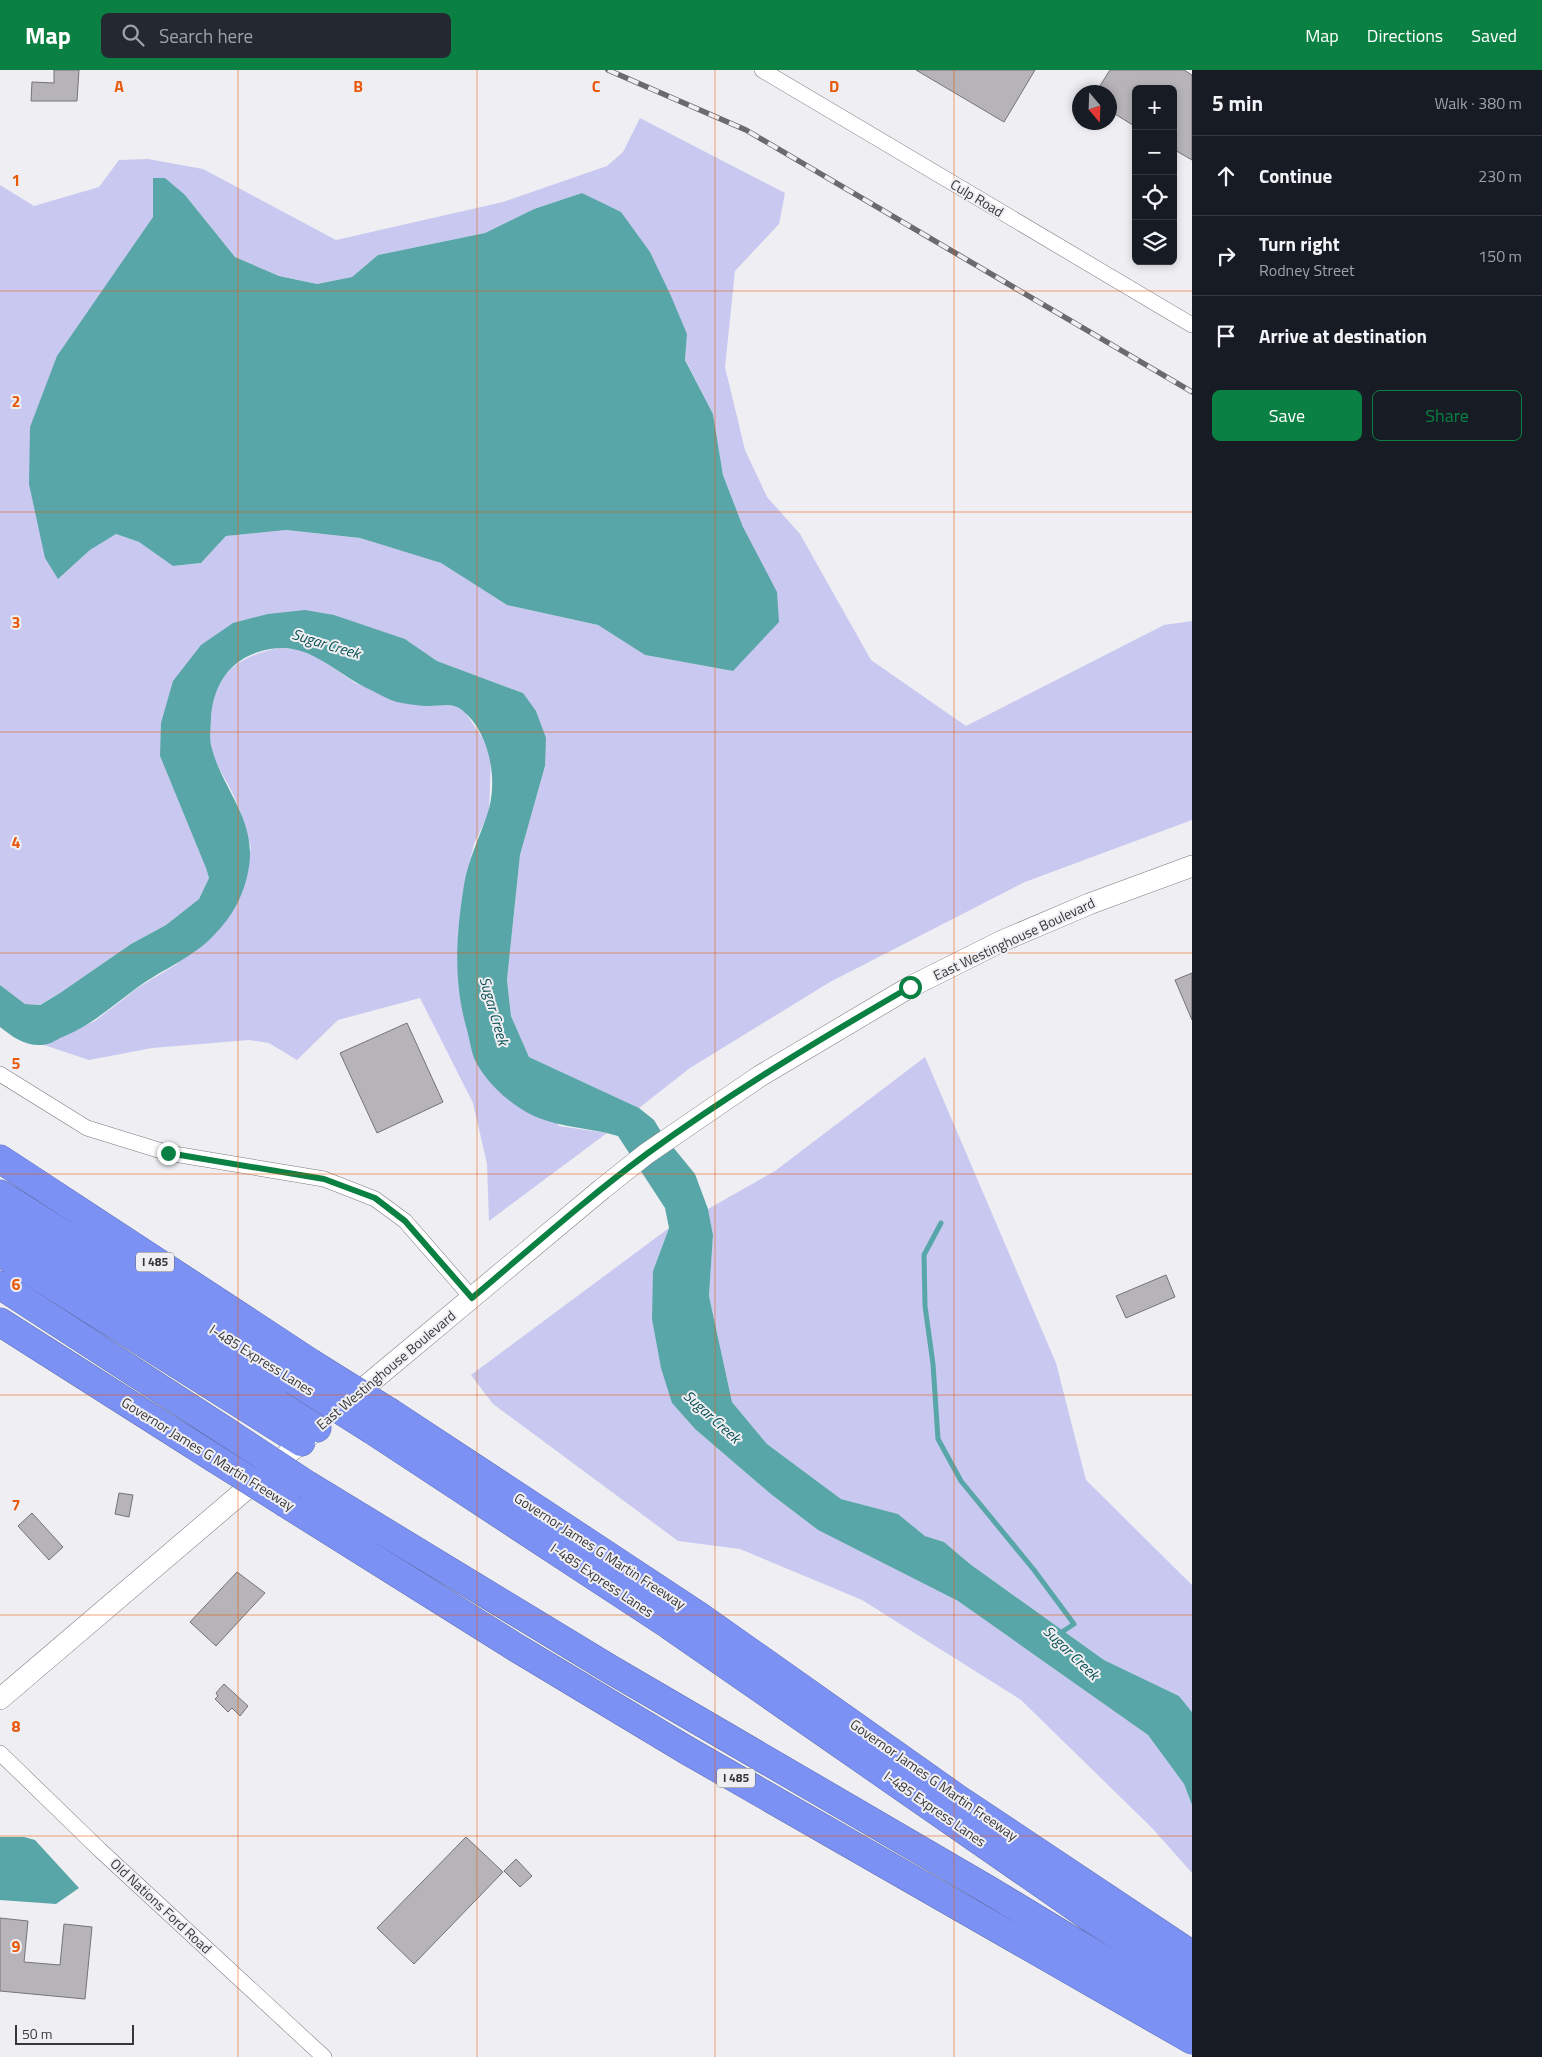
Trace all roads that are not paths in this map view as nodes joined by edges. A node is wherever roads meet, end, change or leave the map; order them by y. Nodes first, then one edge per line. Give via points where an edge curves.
1 (762, 70) edge
2 (1192, 325) edge
3 (1192, 866) edge
4 (0, 1074) edge
5 (0, 1159) edge
6 (0, 1194) edge
7 (0, 1223) edge
8 (0, 1252) edge
9 (0, 1285) edge
10 (472, 1298) junction
11 (0, 1322) edge
12 (302, 1371) junction
13 (382, 1422) junction
14 (309, 1435) junction
15 (610, 1669) junction
16 (0, 1699) edge
17 (0, 1753) edge
18 (841, 1838) junction
19 (1192, 1955) edge
20 (1192, 1983) edge
21 (1192, 2013) edge
22 (1192, 2040) edge
23 (324, 2057) edge

1 - 2 street, Culp Road
3 - 10 main road, East Westinghouse Boulevard via 1002,941 910,987 760,1076 685,1126 602,1189
4 - 10 street via 87,1128 168,1153 324,1179 375,1198 405,1221
5 - 12 highway, Governor James G Martin Freeway / I 485
6 - 12 highway, I-485 Express Lanes / I 485
7 - 14 highway
8 - 14 highway
9 - 15 highway, I 485, bridge via 309,1486
10 - 14 main road, East Westinghouse Boulevard
11 - 18 highway, Governor James G Martin Freeway / I 485, bridge via 515,1647
12 - 13 highway, Governor James G Martin Freeway / I 485, bridge
13 - 19 highway, Governor James G Martin Freeway / I 485 via 699,1616 958,1798
13 - 20 highway, I-485 Express Lanes / I 485 via 1094,1920
14 - 16 main road, East Westinghouse Boulevard
15 - 18 highway
15 - 21 highway, I 485
17 - 23 street, Old Nations Ford Road
18 - 22 highway, Governor James G Martin Freeway / I 485

